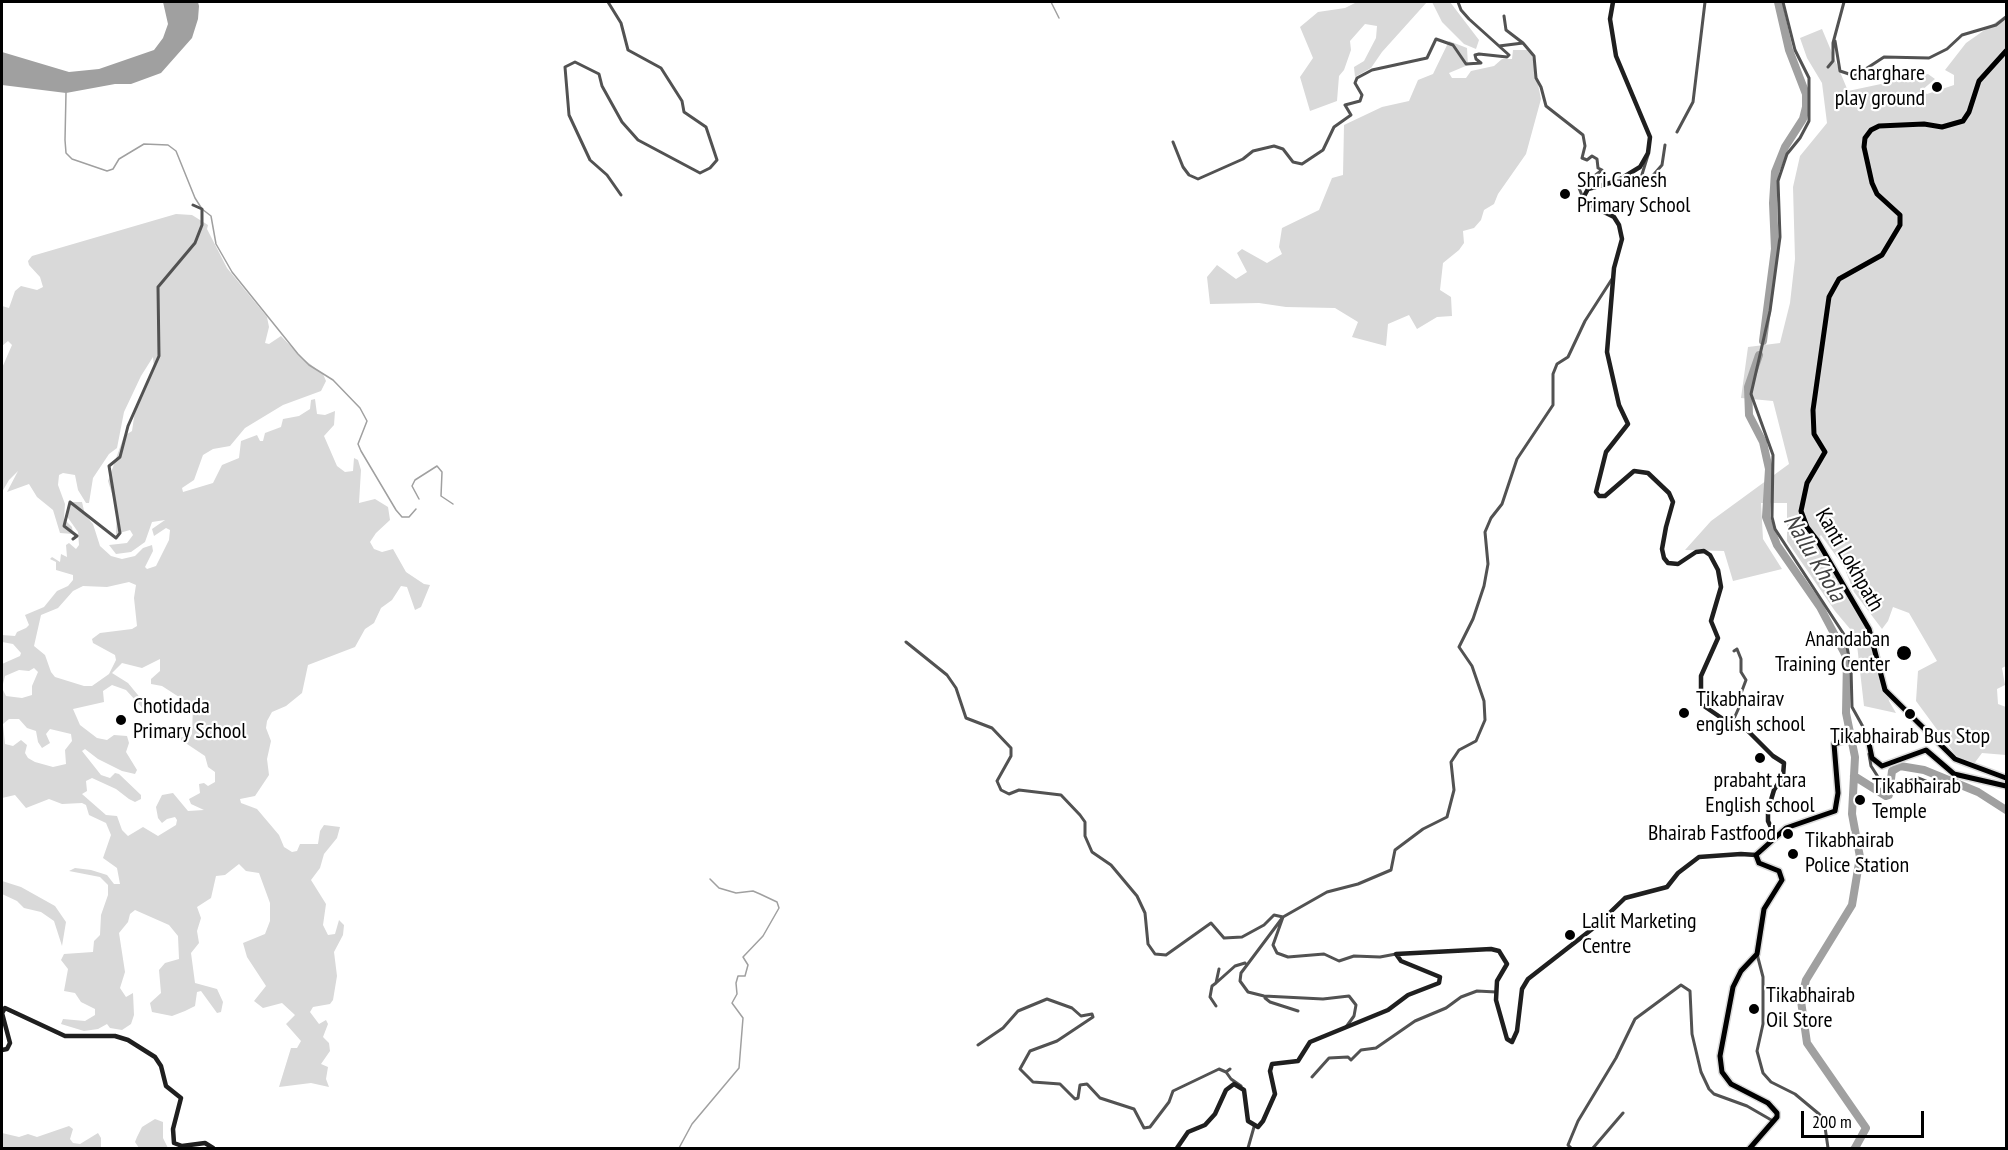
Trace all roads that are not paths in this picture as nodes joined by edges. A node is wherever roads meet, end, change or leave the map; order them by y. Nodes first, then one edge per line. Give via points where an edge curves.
1 (609, 2) edge
2 (1458, 2) edge
3 (1612, 2) edge
4 (1705, 2) edge
5 (1783, 2) edge
6 (1844, 2) edge
7 (1504, 16) dead end
8 (2007, 17) edge
9 (1835, 41) junction
10 (1523, 43) junction
11 (1499, 46) junction
12 (2007, 51) edge
13 (1828, 67) dead end
14 (1677, 132) dead end
15 (1173, 142) dead end
16 (1665, 145) dead end
17 (1648, 153) junction
18 (621, 195) dead end
19 (1582, 198) junction
20 (193, 204) dead end
21 (1613, 278) junction
22 (73, 539) dead end
23 (906, 642) dead end
24 (1734, 651) dead end
25 (1732, 723) junction
26 (1867, 734) junction
27 (1871, 749) junction
28 (2007, 778) edge
29 (1928, 782) dead end
30 (2007, 786) edge
31 (1775, 836) junction
32 (1756, 855) junction
33 (1283, 917) junction
34 (1396, 954) junction
35 (1757, 954) junction
36 (1246, 963) junction
37 (1219, 969) dead end
38 (1216, 983) junction
39 (1497, 992) junction
40 (1264, 996) junction
41 (1216, 1006) dead end
42 (1298, 1011) dead end
43 (1345, 1028) junction
44 (978, 1046) dead end
45 (2, 1050) edge
46 (1312, 1077) dead end
47 (1244, 1090) junction
48 (1623, 1113) dead end
49 (1773, 1121) junction
50 (1254, 1127) junction
51 (213, 1149) edge
52 (1178, 1149) edge
53 (1248, 1149) edge
54 (1570, 1149) edge
55 (1593, 1149) edge
56 (1749, 1149) edge
57 (1828, 1149) edge

1 - 18 street via 621,22 628,51 661,68 682,101 684,112 706,127 717,160 700,172 638,140 622,122 599,74 575,62 565,67 568,115 590,160
2 - 11 street via 1465,15
3 - 17 street via 1610,19 1616,56 1650,132
4 - 14 street via 1693,102
5 - 26 street via 1795,50 1809,78 1809,121 1787,154 1778,181 1780,237 1770,311 1752,394 1773,455 1775,529 1845,636 1852,707
6 - 9 street
7 - 10 street via 1506,30
8 - 9 street via 1996,25 1962,35 1929,58 1884,57 1855,75 1840,71
9 - 13 street via 1833,61
10 - 11 street
10 - 19 street via 1534,56 1536,78 1546,106 1583,135 1582,158 1593,156 1602,170 1580,188
11 - 15 street via 1507,57 1479,54 1475,55 1481,63 1466,64 1453,45 1436,39 1428,58 1372,70 1357,78 1360,101 1345,105 1351,115 1334,127 1323,150 1302,164 1293,162 1283,149 1274,146 1253,151 1198,179 1183,167
12 - 28 main road, Kanti Lokhpath via 1979,81 1963,121 1942,127 1879,126 1865,138 1872,183 1877,194 1900,215 1900,225 1882,255 1839,279 1829,297 1813,410 1814,434 1824,452 1807,483 1801,511 1806,527 1869,629 1885,690 1955,759
16 - 17 street via 1662,165 1649,180 1640,181
17 - 19 street via 1640,167 1617,181 1588,189
19 - 21 street via 1614,217 1619,225 1622,244
20 - 22 street via 202,209 202,225 195,243 158,287 159,356 128,426 120,457 109,466 120,533 116,538 70,502 64,526 77,536
21 - 25 street via 1607,352 1619,405 1628,424 1606,452 1596,492 1605,496 1634,471 1648,473 1673,502 1664,538 1664,558 1668,563 1678,564 1700,550 1710,555 1721,587 1711,621 1717,641 1701,676 1700,699 1706,709
21 - 33 street via 1601,292 1568,357 1557,364 1553,374 1553,405 1517,459 1502,504 1486,529 1488,564 1484,586 1459,647 1472,666 1484,701 1485,720 1476,741 1459,750 1451,762 1454,790 1447,817 1395,850 1390,870 1327,892
23 - 33 street via 947,675 966,718 992,728 1011,748 1011,756 997,781 1001,790 1009,794 1019,790 1061,795 1080,815 1092,852 1112,865 1137,896 1145,913 1148,944 1155,954 1166,955 1211,923 1224,938 1242,937 1274,915
24 - 25 street via 1741,659 1741,672 1746,680
25 - 31 street via 1746,729 1784,763 1783,776 1768,810
26 - 27 main road
26 - 31 main road via 1836,742 1835,811 1790,826
27 - 29 street via 1868,757 1876,776 1894,783 1918,778
27 - 30 main road via 1875,762 1882,766 1926,750 1954,774
31 - 32 main road
32 - 35 main road via 1759,863 1782,876 1764,909
32 - 39 street via 1699,857 1667,886 1625,898 1528,979 1522,989 1512,1042 1507,1040
33 - 34 street via 1273,945 1277,953 1288,957 1324,954 1339,962 1354,956
33 - 36 street
34 - 39 street via 1499,951 1507,964 1497,981
34 - 43 street via 1401,961 1440,977 1439,983
35 - 49 main road via 1733,987 1720,1065 1731,1084 1774,1108 1778,1115
35 - 57 street via 1763,977 1763,1024 1757,1051 1763,1073 1819,1114 1824,1120
36 - 38 street via 1235,966
36 - 40 street via 1240,981 1248,992
37 - 38 street
38 - 41 street via 1210,997
39 - 46 street via 1477,991 1461,997 1414,1021 1376,1048 1361,1050 1351,1060 1329,1058
40 - 42 street via 1270,1002
40 - 43 street via 1349,996 1356,1005
43 - 50 street via 1310,1042 1298,1061 1272,1064 1275,1094 1263,1121
44 - 47 street via 1018,1011 1047,999 1072,1008 1081,1016 1093,1017 1057,1041 1030,1051 1020,1069 1033,1082 1059,1084 1075,1099 1080,1085 1087,1084 1100,1098 1134,1109 1144,1128 1150,1127 1173,1091 1219,1070 1228,1071
45 - 51 street via 10,1043 4,1008 65,1036 115,1036 129,1040 155,1057 165,1086 182,1098 173,1129 174,1143 205,1143
47 - 50 street via 1248,1121
47 - 52 street via 1234,1084 1226,1090 1215,1114 1204,1125 1188,1132
48 - 55 street
49 - 54 street via 1709,1089 1692,1034 1690,991 1681,985 1635,1019 1578,1121 1568,1145
49 - 56 main road
50 - 53 street

